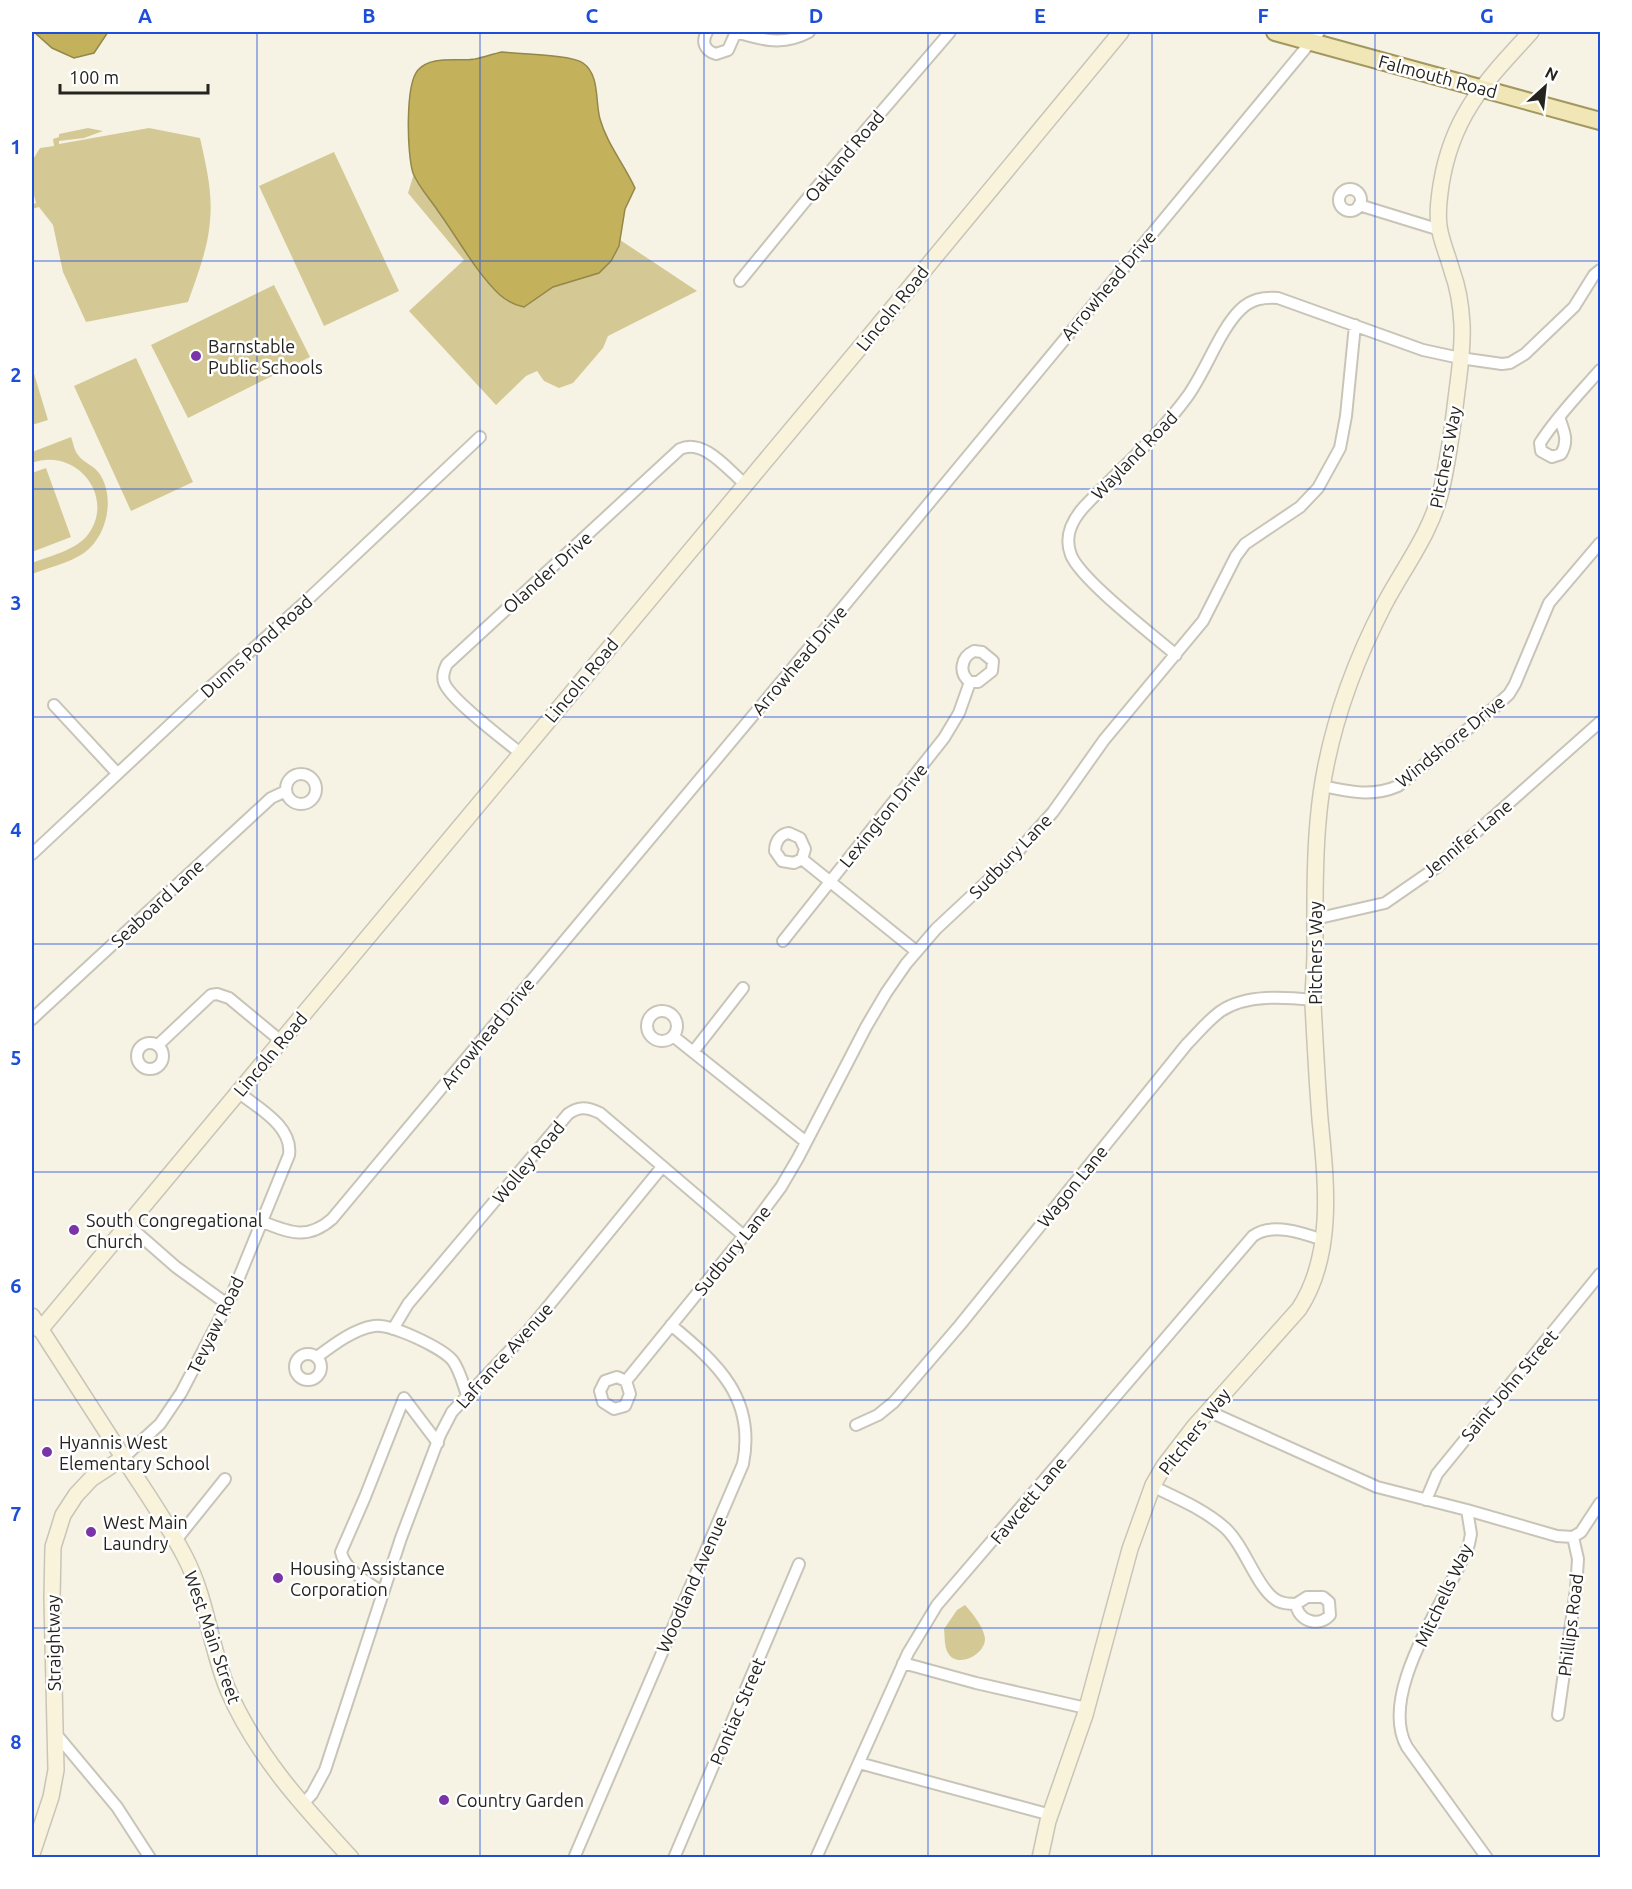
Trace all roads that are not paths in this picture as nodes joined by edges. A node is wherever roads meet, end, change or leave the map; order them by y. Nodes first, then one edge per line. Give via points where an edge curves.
1 (707, 32) edge
2 (736, 32) edge
3 (809, 32) edge
4 (950, 32) edge
5 (1121, 32) edge
6 (1275, 32) edge
7 (1531, 32) edge
8 (1315, 37) edge
9 (1482, 87) junction
10 (1600, 121) edge
11 (1359, 205) dead end
12 (1440, 230) junction
13 (1600, 270) edge
14 (740, 281) dead end
15 (1355, 325) junction
16 (1460, 358) junction
17 (1600, 370) edge
18 (1559, 417) dead end
19 (480, 437) dead end
20 (745, 484) junction
21 (1600, 543) edge
22 (1176, 655) junction
23 (970, 682) dead end
24 (54, 705) dead end
25 (1600, 722) edge
26 (520, 753) junction
27 (117, 773) junction
28 (1323, 786) junction
29 (285, 791) dead end
30 (32, 854) edge
31 (802, 858) dead end
32 (830, 881) junction
33 (1315, 919) junction
34 (783, 940) dead end
35 (916, 951) junction
36 (743, 988) dead end
37 (1313, 1000) junction
38 (32, 1019) edge
39 (673, 1036) dead end
40 (281, 1041) junction
41 (158, 1045) dead end
42 (693, 1052) junction
43 (238, 1092) junction
44 (806, 1142) junction
45 (662, 1167) junction
46 (263, 1222) junction
47 (128, 1225) junction
48 (744, 1236) junction
49 (1323, 1240) junction
50 (1600, 1274) edge
51 (227, 1304) junction
52 (32, 1316) edge
53 (671, 1325) junction
54 (393, 1329) junction
55 (40, 1330) junction
56 (317, 1357) dead end
57 (626, 1381) dead end
58 (467, 1395) junction
59 (1208, 1411) junction
60 (856, 1425) dead end
61 (438, 1443) junction
62 (123, 1458) junction
63 (225, 1479) dead end
64 (1152, 1486) junction
65 (1426, 1500) junction
66 (1600, 1503) edge
67 (1467, 1510) junction
68 (1573, 1538) junction
69 (176, 1540) junction
70 (799, 1564) dead end
71 (383, 1593) junction
72 (1296, 1604) dead end
73 (903, 1663) junction
74 (1086, 1708) junction
75 (1558, 1715) dead end
76 (56, 1734) junction
77 (859, 1764) junction
78 (303, 1804) junction
79 (1051, 1815) junction
80 (32, 1854) edge
81 (150, 1857) edge
82 (351, 1857) edge
83 (574, 1857) edge
84 (674, 1857) edge
85 (816, 1857) edge
86 (1040, 1857) edge
87 (1487, 1857) edge

1 - 2 street via 705,46 716,54 728,50
2 - 3 street via 772,41 789,40
4 - 14 street, Oakland Road
5 - 20 main road, Lincoln Road
6 - 8 main road, Falmouth Road
7 - 9 main road, Pitchers Way
8 - 9 main road, Falmouth Road
8 - 46 street, Arrowhead Drive via 332,1219 307,1233
9 - 10 main road, Falmouth Road
9 - 12 main road, Pitchers Way via 1449,152 1438,206
11 - 12 street
12 - 16 main road, Pitchers Way via 1460,310
13 - 16 street, Wayland Road via 1574,307 1516,360 1502,364
15 - 16 street, Wayland Road via 1424,350
15 - 22 street, Sudbury Lane via 1342,438 1331,469 1306,501 1245,544 1203,621
15 - 22 street, Wayland Road via 1278,298 1247,303 1227,327 1194,387 1168,423 1072,521 1068,542 1074,561 1092,582
16 - 28 main road, Pitchers Way via 1441,492 1423,538 1357,661 1337,717
17 - 18 street
19 - 27 street, Dunns Pond Road
20 - 26 main road, Lincoln Road
20 - 26 street, Olander Drive via 702,449 680,449 447,664 443,674 445,686
21 - 28 street, Windshore Drive via 1549,603 1515,684 1496,706 1398,786 1363,793
22 - 35 street, Sudbury Lane via 1104,740 1035,833
23 - 32 street, Lexington Drive via 959,713 944,738
24 - 27 street
25 - 33 street, Jennifer Lane via 1437,867 1386,903
26 - 40 main road, Lincoln Road
27 - 30 street, Dunns Pond Road
28 - 33 main road, Pitchers Way
29 - 38 street, Seaboard Lane via 271,798
31 - 32 street
32 - 34 street, Lexington Drive
32 - 35 street
33 - 37 main road, Pitchers Way
35 - 44 street, Sudbury Lane via 866,1027
36 - 42 street
37 - 49 main road, Pitchers Way via 1325,1190
37 - 60 street, Wagon Lane via 1250,1001 1231,1005 1212,1018 894,1402
39 - 42 street
40 - 41 street via 229,998 217,994 211,995
40 - 43 main road, Lincoln Road
42 - 44 street
43 - 46 street, Tevyaw Road via 273,1120 289,1143 289,1155
43 - 47 main road, Lincoln Road
44 - 48 street, Sudbury Lane via 781,1187
45 - 48 street, Wolley Road
45 - 54 street, Wolley Road via 600,1113 576,1108 408,1304
45 - 58 street, Lafrance Avenue via 568,1285
46 - 51 street, Tevyaw Road
47 - 51 street
47 - 55 main road, Lincoln Road
48 - 53 street, Sudbury Lane
49 - 59 main road, Pitchers Way via 1313,1283 1299,1309
49 - 73 street, Fawcett Lane via 1279,1229 1263,1230 1253,1236 937,1605
50 - 65 street, Saint John Street via 1437,1474
51 - 62 street, Tevyaw Road via 171,1410
52 - 55 main road, West Main Street
53 - 57 street, Sudbury Lane
53 - 83 street, Woodland Avenue via 707,1356 729,1382 744,1418 747,1446 743,1464
54 - 56 street via 364,1329
54 - 58 street via 451,1359
55 - 62 main road, West Main Street
58 - 61 street, Lafrance Avenue via 452,1412
59 - 64 main road, Pitchers Way
59 - 65 street via 1377,1487
61 - 71 street, Lafrance Avenue
61 - 71 street via 404,1398 341,1552 345,1563
62 - 69 main road, West Main Street
62 - 76 main road, Straightway via 83,1486 68,1506 53,1547
63 - 69 street
64 - 72 street via 1224,1527 1276,1599
64 - 74 main road, Pitchers Way via 1130,1549
65 - 67 street
66 - 68 street
67 - 68 street
67 - 87 street, Mitchells Way via 1469,1544 1412,1664 1399,1723 1407,1747
68 - 75 street, Phillips Road via 1578,1559 1576,1590
69 - 78 main road, West Main Street via 202,1599 228,1690 258,1747
70 - 84 street, Pontiac Street
71 - 78 street, Lafrance Avenue via 325,1770
73 - 74 street
73 - 77 street, Fawcett Lane
74 - 79 main road, Pitchers Way
76 - 80 main road, Straightway via 53,1787
76 - 81 street via 117,1807
77 - 79 street
77 - 85 street, Fawcett Lane
78 - 82 main road, West Main Street
79 - 86 main road, Pitchers Way

